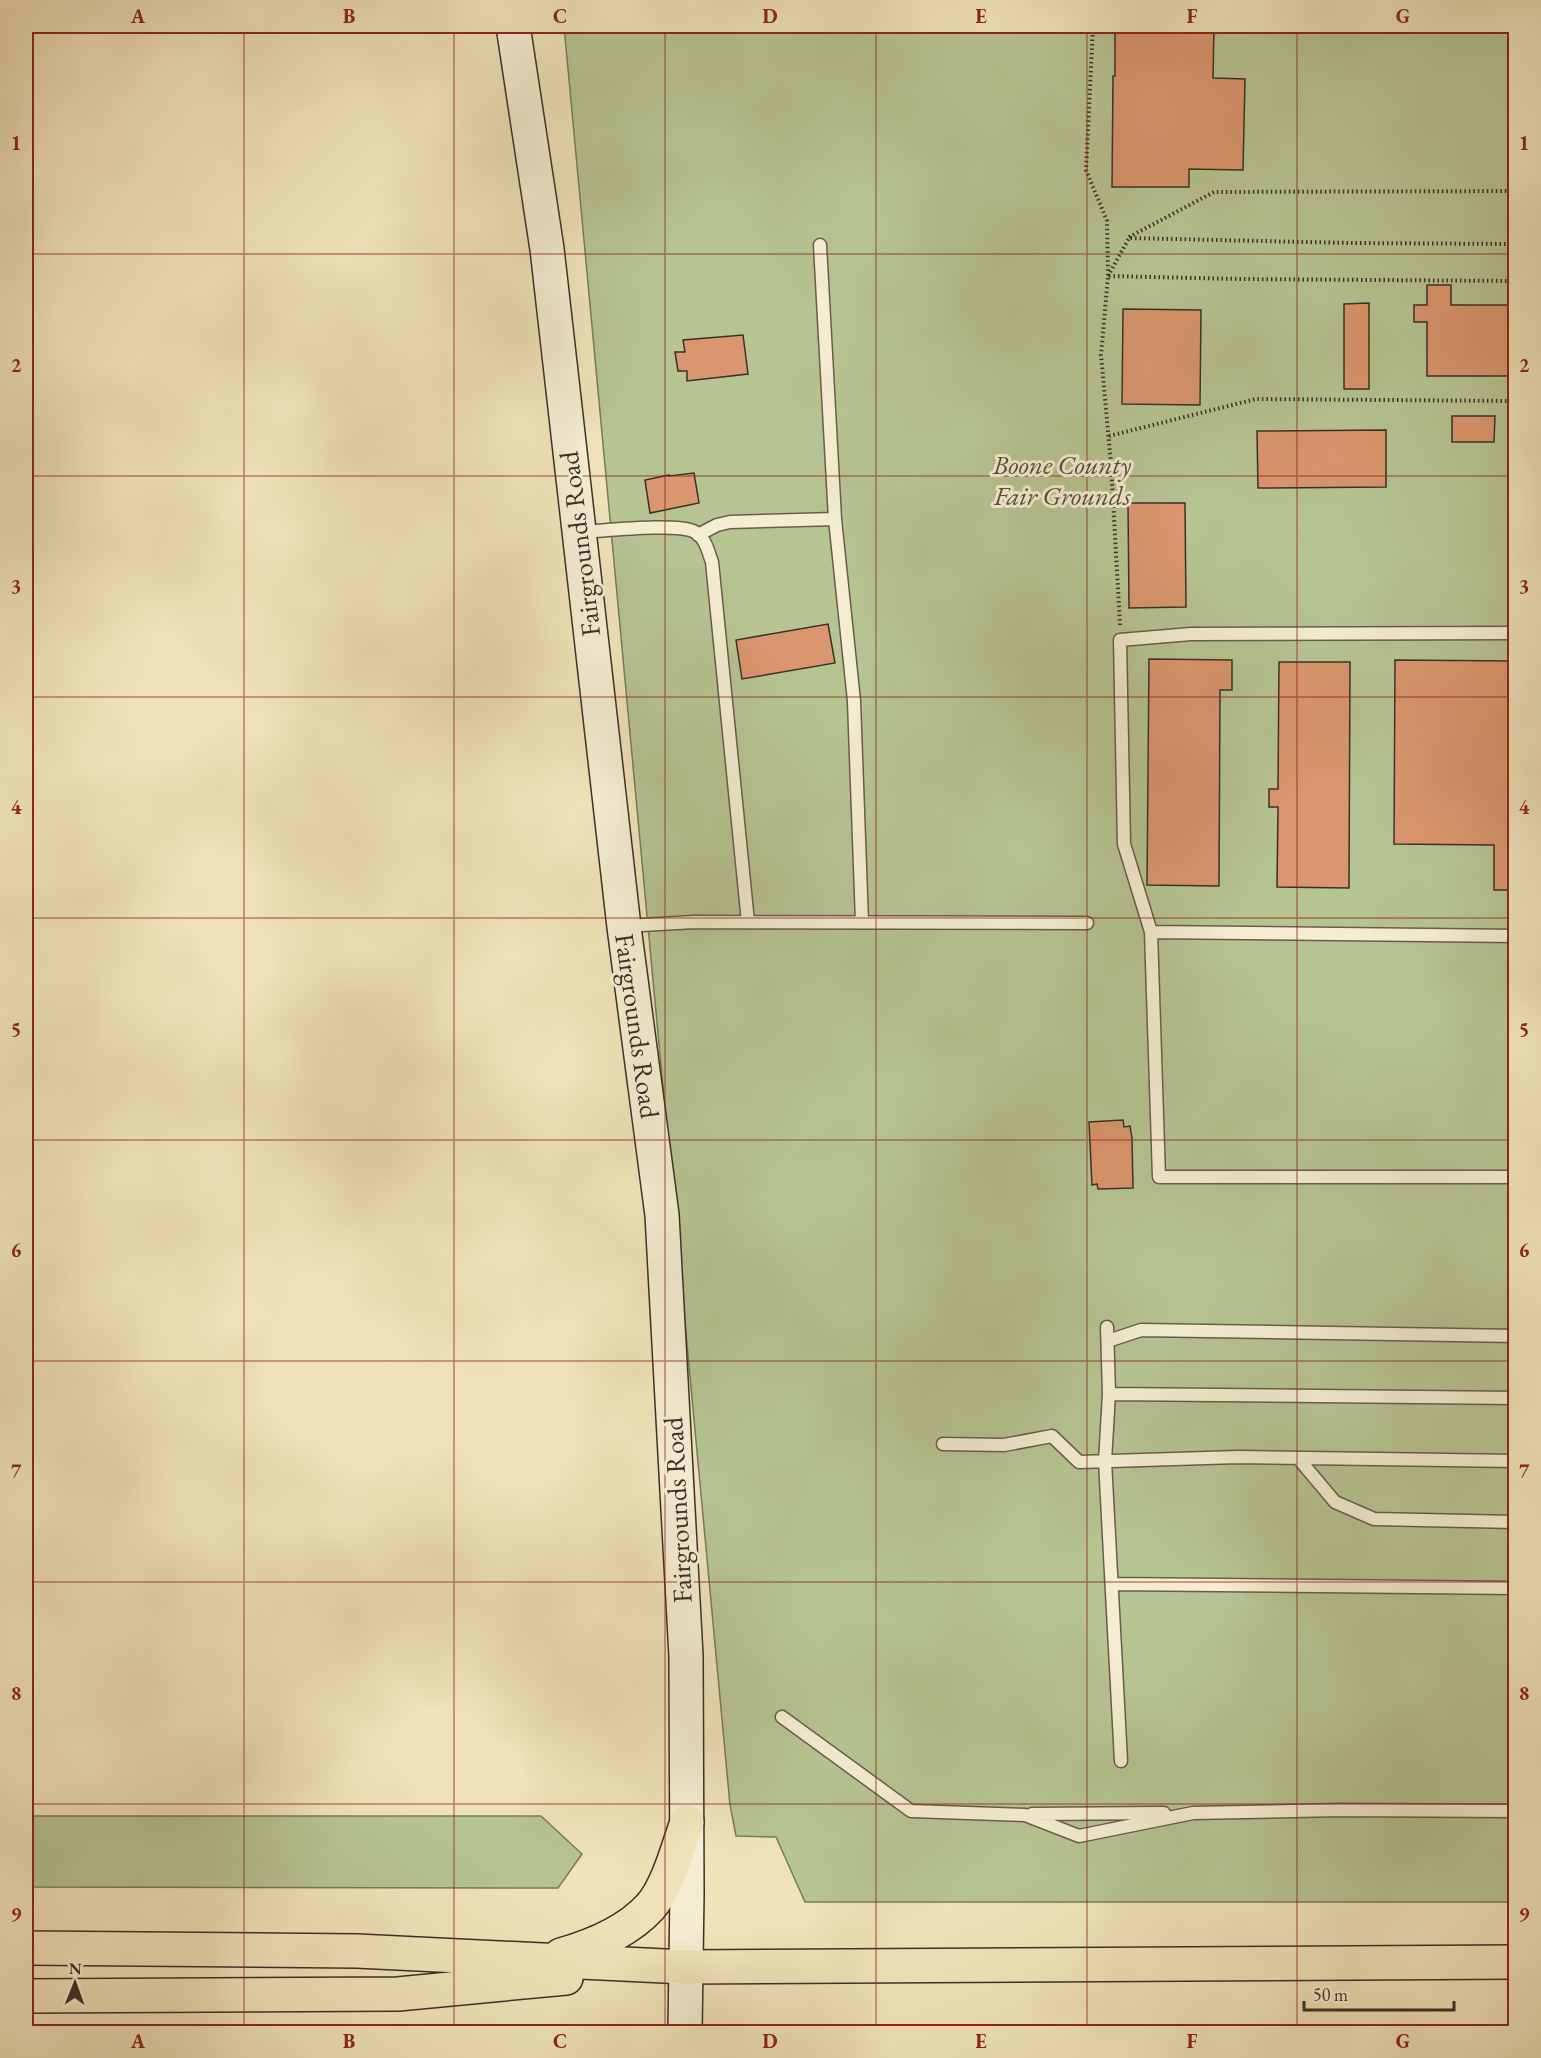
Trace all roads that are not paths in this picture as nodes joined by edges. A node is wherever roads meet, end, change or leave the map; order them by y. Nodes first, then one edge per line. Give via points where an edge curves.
1 (513, 26) edge
2 (820, 245) dead end
3 (835, 519) junction
4 (579, 532) junction
5 (698, 535) junction
6 (1515, 633) edge
7 (748, 922) junction
8 (862, 922) junction
9 (1087, 923) dead end
10 (624, 927) junction
11 (1152, 932) junction
12 (1515, 936) edge
13 (1515, 1177) edge
14 (1107, 1327) dead end
15 (1515, 1336) edge
16 (1108, 1341) junction
17 (1109, 1394) junction
18 (1515, 1398) edge
19 (944, 1444) dead end
20 (1298, 1458) junction
21 (1106, 1461) junction
22 (1515, 1461) edge
23 (1515, 1522) edge
24 (1112, 1584) junction
25 (1515, 1588) edge
26 (782, 1717) dead end
27 (1121, 1761) dead end
28 (1515, 1811) edge
29 (1193, 1813) junction
30 (1025, 1815) junction
31 (687, 1822) junction
32 (26, 1948) edge
33 (543, 1960) junction
34 (1515, 1962) edge
35 (685, 1967) junction
36 (26, 1996) edge
37 (684, 2032) edge

1 - 4 main road, Fairgrounds Road via 547,249
2 - 3 lane
3 - 5 lane via 730,522
3 - 8 lane via 854,701
4 - 5 lane via 674,528
4 - 10 main road, Fairgrounds Road
5 - 7 lane via 712,562
6 - 11 lane via 1191,633 1120,640 1124,844
7 - 8 lane
7 - 10 lane
8 - 9 lane
10 - 31 main road, Fairgrounds Road via 662,1215 686,1656
11 - 12 lane
11 - 13 lane via 1159,1177
14 - 16 lane
15 - 16 lane via 1141,1330
16 - 17 lane
17 - 18 lane
17 - 21 lane
19 - 21 lane via 1004,1445 1052,1436 1079,1462
20 - 21 lane
20 - 22 lane
20 - 23 lane via 1335,1502 1374,1519
21 - 24 lane
24 - 25 lane
24 - 27 lane
26 - 30 lane via 911,1811
28 - 29 lane
29 - 30 lane
29 - 30 lane via 1079,1836
31 - 33 main road via 651,1906 622,1929 588,1947
31 - 35 main road, Fairgrounds Road
32 - 33 main road via 357,1951
33 - 35 main road
34 - 35 main road
35 - 36 main road via 398,1994
35 - 37 main road, Fairgrounds Road

